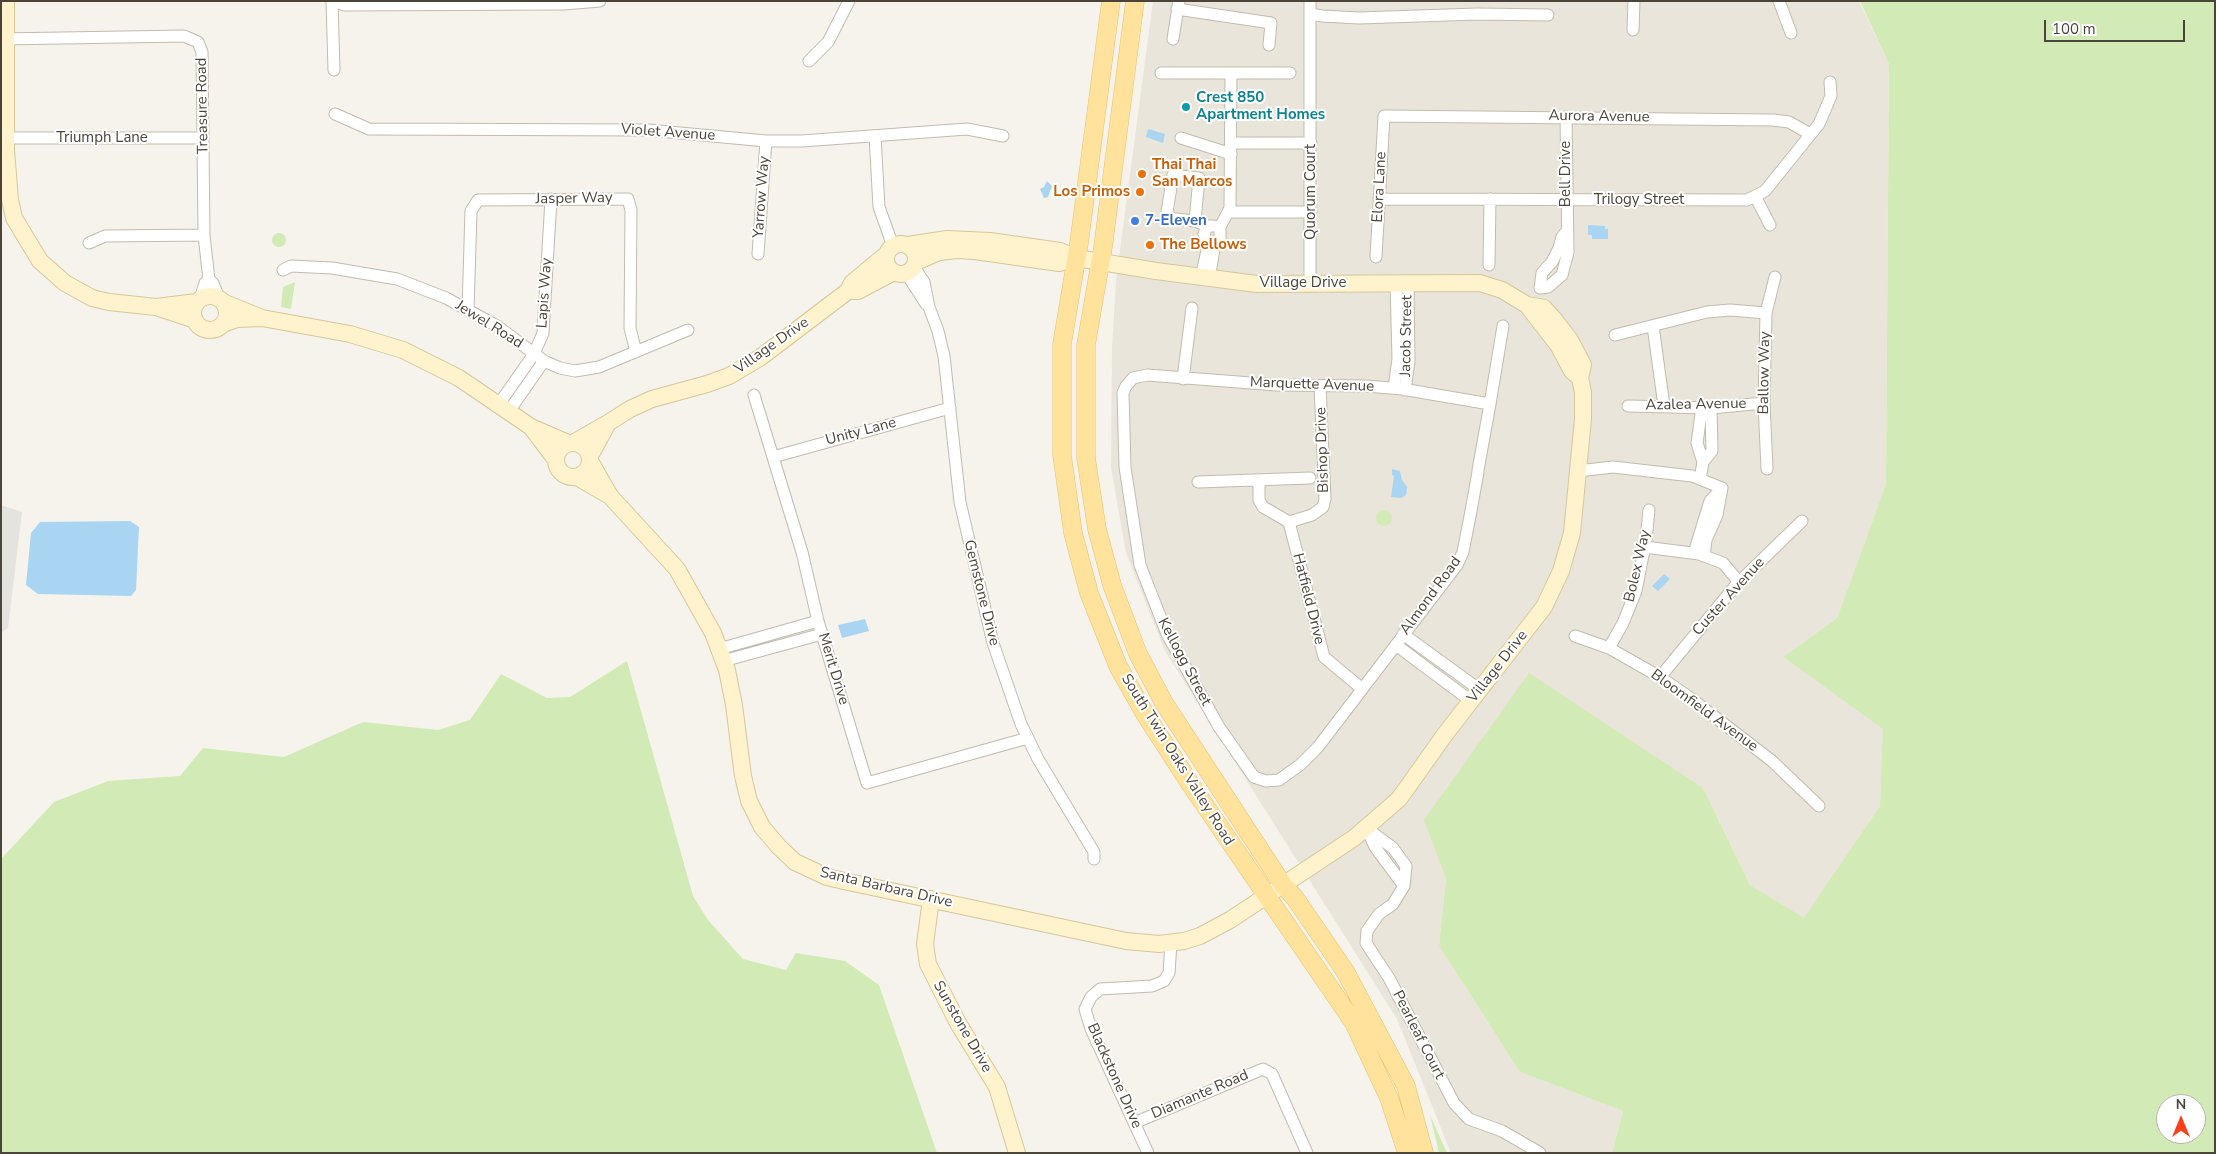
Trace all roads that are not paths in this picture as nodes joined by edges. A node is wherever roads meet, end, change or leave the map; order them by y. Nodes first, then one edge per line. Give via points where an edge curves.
1 (6, 1) edge
2 (333, 1) edge
3 (600, 1) edge
4 (849, 1) edge
5 (1111, 1) edge
6 (1135, 1) edge
7 (1310, 1) edge
8 (1478, 1) edge
9 (1634, 1) edge
10 (1779, 1) edge
11 (1178, 5) edge
12 (1310, 14) junction
13 (1477, 14) junction
14 (1548, 15) dead end
15 (1633, 30) dead end
16 (1792, 33) dead end
17 (4, 39) edge
18 (1173, 39) dead end
19 (1269, 45) dead end
20 (809, 61) dead end
21 (334, 70) dead end
22 (1161, 73) dead end
23 (1231, 73) junction
24 (1290, 73) dead end
25 (1830, 82) dead end
26 (335, 114) dead end
27 (1384, 116) joint
28 (1566, 117) junction
29 (1810, 134) junction
30 (875, 136) junction
31 (1003, 136) dead end
32 (4, 138) edge
33 (203, 138) junction
34 (1181, 138) dead end
35 (766, 141) junction
36 (1311, 143) junction
37 (1231, 149) junction
38 (1755, 196) junction
39 (1379, 198) junction
40 (551, 199) junction
41 (1490, 199) junction
42 (1566, 200) junction
43 (1228, 212) junction
44 (1311, 212) junction
45 (1195, 221) junction
46 (1770, 225) dead end
47 (1207, 226) junction
48 (1220, 227) junction
49 (1566, 232) junction
50 (204, 235) junction
51 (89, 243) dead end
52 (896, 249) junction
53 (758, 254) dead end
54 (1376, 257) dead end
55 (1076, 258) junction
56 (1100, 261) junction
57 (1552, 262) junction
58 (1489, 265) dead end
59 (1564, 267) junction
60 (908, 269) junction
61 (283, 270) dead end
62 (1775, 277) dead end
63 (1205, 278) junction
64 (209, 280) junction
65 (1310, 283) junction
66 (1402, 283) junction
67 (1540, 288) junction
68 (848, 292) junction
69 (198, 301) junction
70 (222, 301) junction
71 (1527, 305) junction
72 (156, 307) junction
73 (1192, 308) dead end
74 (468, 310) junction
75 (1766, 313) junction
76 (262, 318) junction
77 (195, 320) junction
78 (223, 324) junction
79 (1503, 326) dead end
80 (1653, 326) junction
81 (688, 330) dead end
82 (1615, 335) dead end
83 (636, 352) junction
84 (534, 354) junction
85 (544, 361) junction
86 (521, 372) junction
87 (1133, 378) joint
88 (532, 379) junction
89 (1183, 379) junction
90 (1320, 386) junction
91 (1400, 389) junction
92 (754, 395) dead end
93 (1490, 404) junction
94 (1764, 404) junction
95 (1628, 406) dead end
96 (1664, 406) junction
97 (1706, 407) junction
98 (504, 408) junction
99 (950, 408) junction
100 (608, 423) junction
101 (531, 427) junction
102 (1699, 432) junction
103 (1712, 433) junction
104 (571, 443) junction
105 (773, 456) junction
106 (590, 459) junction
107 (556, 460) junction
108 (1703, 462) junction
109 (1767, 469) dead end
110 (1578, 471) junction
111 (577, 477) junction
112 (1310, 478) dead end
113 (1700, 479) junction
114 (1259, 480) junction
115 (1198, 482) dead end
116 (610, 496) junction
117 (1649, 510) dead end
118 (1802, 521) dead end
119 (1289, 522) junction
120 (1645, 547) junction
121 (1699, 554) junction
122 (1739, 582) junction
123 (818, 621) junction
124 (792, 628) junction
125 (822, 634) junction
126 (1404, 634) junction
127 (1575, 636) dead end
128 (795, 641) junction
129 (1396, 645) junction
130 (1608, 648) junction
131 (721, 655) junction
132 (1660, 676) junction
133 (1360, 688) junction
134 (1476, 696) junction
135 (1028, 738) junction
136 (1266, 781) joint
137 (1819, 806) dead end
138 (1366, 828) junction
139 (1398, 856) junction
140 (1094, 859) dead end
141 (1389, 865) junction
142 (1283, 885) junction
143 (1404, 886) junction
144 (1265, 896) junction
145 (931, 899) junction
146 (1171, 943) junction
147 (1134, 1123) junction
148 (1017, 1153) edge
149 (1148, 1153) edge
150 (1307, 1153) edge
151 (1407, 1153) edge
152 (1424, 1153) edge
153 (1540, 1153) edge

1 - 17 street
2 - 3 street via 344,6
2 - 21 street
4 - 20 street via 828,42
5 - 55 main road, South Twin Oaks Valley Road
6 - 56 main road, South Twin Oaks Valley Road
7 - 12 street, Quorum Court
8 - 13 street
9 - 15 street
10 - 16 street
11 - 18 street
11 - 19 street via 1271,23
12 - 13 street via 1359,18
12 - 36 street, Quorum Court
13 - 14 street
17 - 32 street
17 - 33 street, Treasure Road via 192,38 198,42 202,52
22 - 23 street
23 - 24 street
23 - 37 street
25 - 29 street via 1831,96 1819,124
26 - 35 street, Violet Avenue via 369,129 648,130
27 - 28 street, Aurora Avenue
27 - 39 street, Elora Lane
28 - 29 street, Aurora Avenue via 1773,120 1789,122
28 - 42 street, Bell Drive
29 - 38 street via 1765,191
30 - 31 street, Violet Avenue via 967,129
30 - 35 street, Violet Avenue via 802,142
30 - 52 street via 879,207
32 - 33 street, Triumph Lane
32 - 72 street via 14,218 40,260 65,283 92,298
33 - 50 street, Treasure Road
34 - 37 street
35 - 53 street, Yarrow Way
36 - 37 street
36 - 44 street, Quorum Court
37 - 43 street
38 - 42 street, Trilogy Street via 1747,200
38 - 46 street
39 - 41 street, Trilogy Street
39 - 54 street, Elora Lane
40 - 74 street, Jasper Way via 478,200 471,211
40 - 83 street, Jasper Way via 628,199 631,210 630,328
40 - 84 street, Lapis Way via 544,327
41 - 42 street, Trilogy Street
41 - 58 street
42 - 49 street, Bell Drive
43 - 44 street
43 - 48 street
44 - 65 street, Quorum Court
45 - 45 street via 1166,218 1173,175 1199,178
45 - 47 street
47 - 48 street
47 - 63 street via 1204,234 1208,246
48 - 63 street via 1220,240 1215,243
49 - 57 street, Bell Drive
49 - 59 street, Bell Drive via 1569,239
50 - 51 street via 105,236
50 - 64 street, Treasure Road
52 - 55 street, Village Drive via 932,240 968,238 1060,251
52 - 60 street via 914,251
52 - 60 street via 886,263
52 - 68 street, Village Drive via 852,283
55 - 56 street, Village Drive
55 - 60 street, Village Drive via 1059,263 957,250 939,252
55 - 144 main road, South Twin Oaks Valley Road via 1062,344 1062,455 1073,533 1090,593 1118,666 1141,706
56 - 63 street, Village Drive
56 - 142 main road, South Twin Oaks Valley Road via 1086,345 1086,458 1097,529 1112,585 1138,654 1164,703
57 - 59 street
57 - 67 street, Bell Drive via 1542,273
59 - 67 street, Bell Drive via 1562,275 1548,287
60 - 68 street, Village Drive via 858,291
60 - 99 street, Gemstone Drive via 938,331
61 - 74 street, Jewel Road via 291,266 332,268 397,279
62 - 75 street, Ballow Way
63 - 65 street, Village Drive via 1257,284
64 - 69 street
64 - 70 street, Treasure Road
65 - 66 street, Village Drive
66 - 71 street, Village Drive via 1480,283 1502,290
66 - 91 street, Jacob Street via 1398,359
67 - 71 street
68 - 100 street, Village Drive via 761,357 729,376 652,399
69 - 70 street via 210,296
69 - 72 street
69 - 77 street via 194,309
70 - 76 street
70 - 78 street via 228,314
71 - 110 street, Village Drive via 1544,308 1570,340 1584,365 1580,378 1584,392
72 - 77 street
73 - 89 street
74 - 84 street, Jewel Road via 497,326
75 - 80 street via 1707,312
75 - 94 street, Ballow Way
76 - 78 street via 238,319
76 - 98 street via 350,334 403,350 459,378
77 - 78 street via 208,330
79 - 93 street, Almond Road
80 - 82 street
80 - 96 street
81 - 83 street, Jewel Road
83 - 85 street, Jewel Road via 599,367 575,371
84 - 85 street, Jewel Road
84 - 86 street, Lapis Way
85 - 88 street
86 - 88 street
86 - 98 street, Lapis Way
87 - 89 street, Marquette Avenue via 1147,375
87 - 136 street, Kellogg Street via 1123,393 1125,467 1140,565 1167,634 1219,727 1254,777
88 - 98 street
89 - 90 street, Marquette Avenue
90 - 91 street, Marquette Avenue
90 - 119 street, Bishop Drive via 1325,499 1323,507 1312,515
91 - 93 street, Marquette Avenue
92 - 105 street, Merit Drive
93 - 126 street, Almond Road via 1463,552
94 - 97 street, Azalea Avenue
94 - 109 street, Ballow Way
95 - 96 street, Azalea Avenue
96 - 97 street, Azalea Avenue
97 - 102 street
97 - 103 street
98 - 101 street
99 - 105 street, Unity Lane
99 - 135 street, Gemstone Drive via 959,494 971,558 993,643
100 - 104 street, Village Drive
100 - 106 street, Village Drive
101 - 104 street
101 - 107 street
102 - 103 street
102 - 108 street via 1697,443
103 - 108 street via 1712,451
104 - 106 street via 586,448
104 - 107 street via 559,450
105 - 123 street, Merit Drive via 802,552
106 - 111 street via 586,472
106 - 116 street, Santa Barbara Drive
107 - 111 street via 562,473
108 - 113 street
110 - 113 street via 1613,467
110 - 134 street, Village Drive via 1572,533 1561,571 1544,606
111 - 116 street, Santa Barbara Drive
112 - 114 street
113 - 121 street via 1722,488 1717,515 1706,526
114 - 115 street
114 - 119 street via 1259,500 1263,507
116 - 131 street, Santa Barbara Drive via 677,569 696,600
117 - 120 street, Bolex Way
118 - 122 street, Custer Avenue
119 - 133 street, Hatfield Drive via 1324,657
120 - 121 street
120 - 130 street, Bolex Way via 1636,591
121 - 122 street via 1723,563
122 - 132 street, Custer Avenue
123 - 124 street
123 - 125 street, Merit Drive
124 - 128 street
124 - 131 street
125 - 128 street
125 - 135 street, Merit Drive via 867,783
126 - 129 street, Almond Road
126 - 134 street
127 - 130 street, Bloomfield Avenue
128 - 131 street
129 - 133 street, Almond Road
129 - 134 street
130 - 132 street, Bloomfield Avenue
131 - 145 street, Santa Barbara Drive via 734,705 749,801 762,827 779,847 795,862 827,877
132 - 137 street, Bloomfield Avenue via 1772,761
133 - 136 street, Almond Road via 1318,747 1300,765 1279,780
134 - 138 street, Village Drive via 1399,799
135 - 140 street, Gemstone Drive via 1094,852
138 - 139 street via 1393,848
138 - 141 street
138 - 142 street, Village Drive
139 - 141 street
139 - 143 street via 1406,866
141 - 143 street
142 - 144 street, Village Drive
142 - 152 main road, South Twin Oaks Valley Road via 1346,971 1406,1086
143 - 153 street, Pearleaf Court via 1393,904 1379,914 1367,931 1366,943 1389,978 1454,1103 1469,1119 1502,1131
144 - 146 street, Santa Barbara Drive via 1216,928
144 - 151 main road, South Twin Oaks Valley Road via 1354,1023 1389,1098
145 - 146 street, Santa Barbara Drive via 1126,941
145 - 148 street, Sunstone Drive via 925,944 928,964 954,1016 997,1087
146 - 147 street, Blackstone Drive via 1169,973 1164,981 1152,986 1100,989 1090,997 1085,1009
147 - 149 street, Blackstone Drive
147 - 150 street, Diamante Road via 1258,1070 1267,1070 1272,1074

